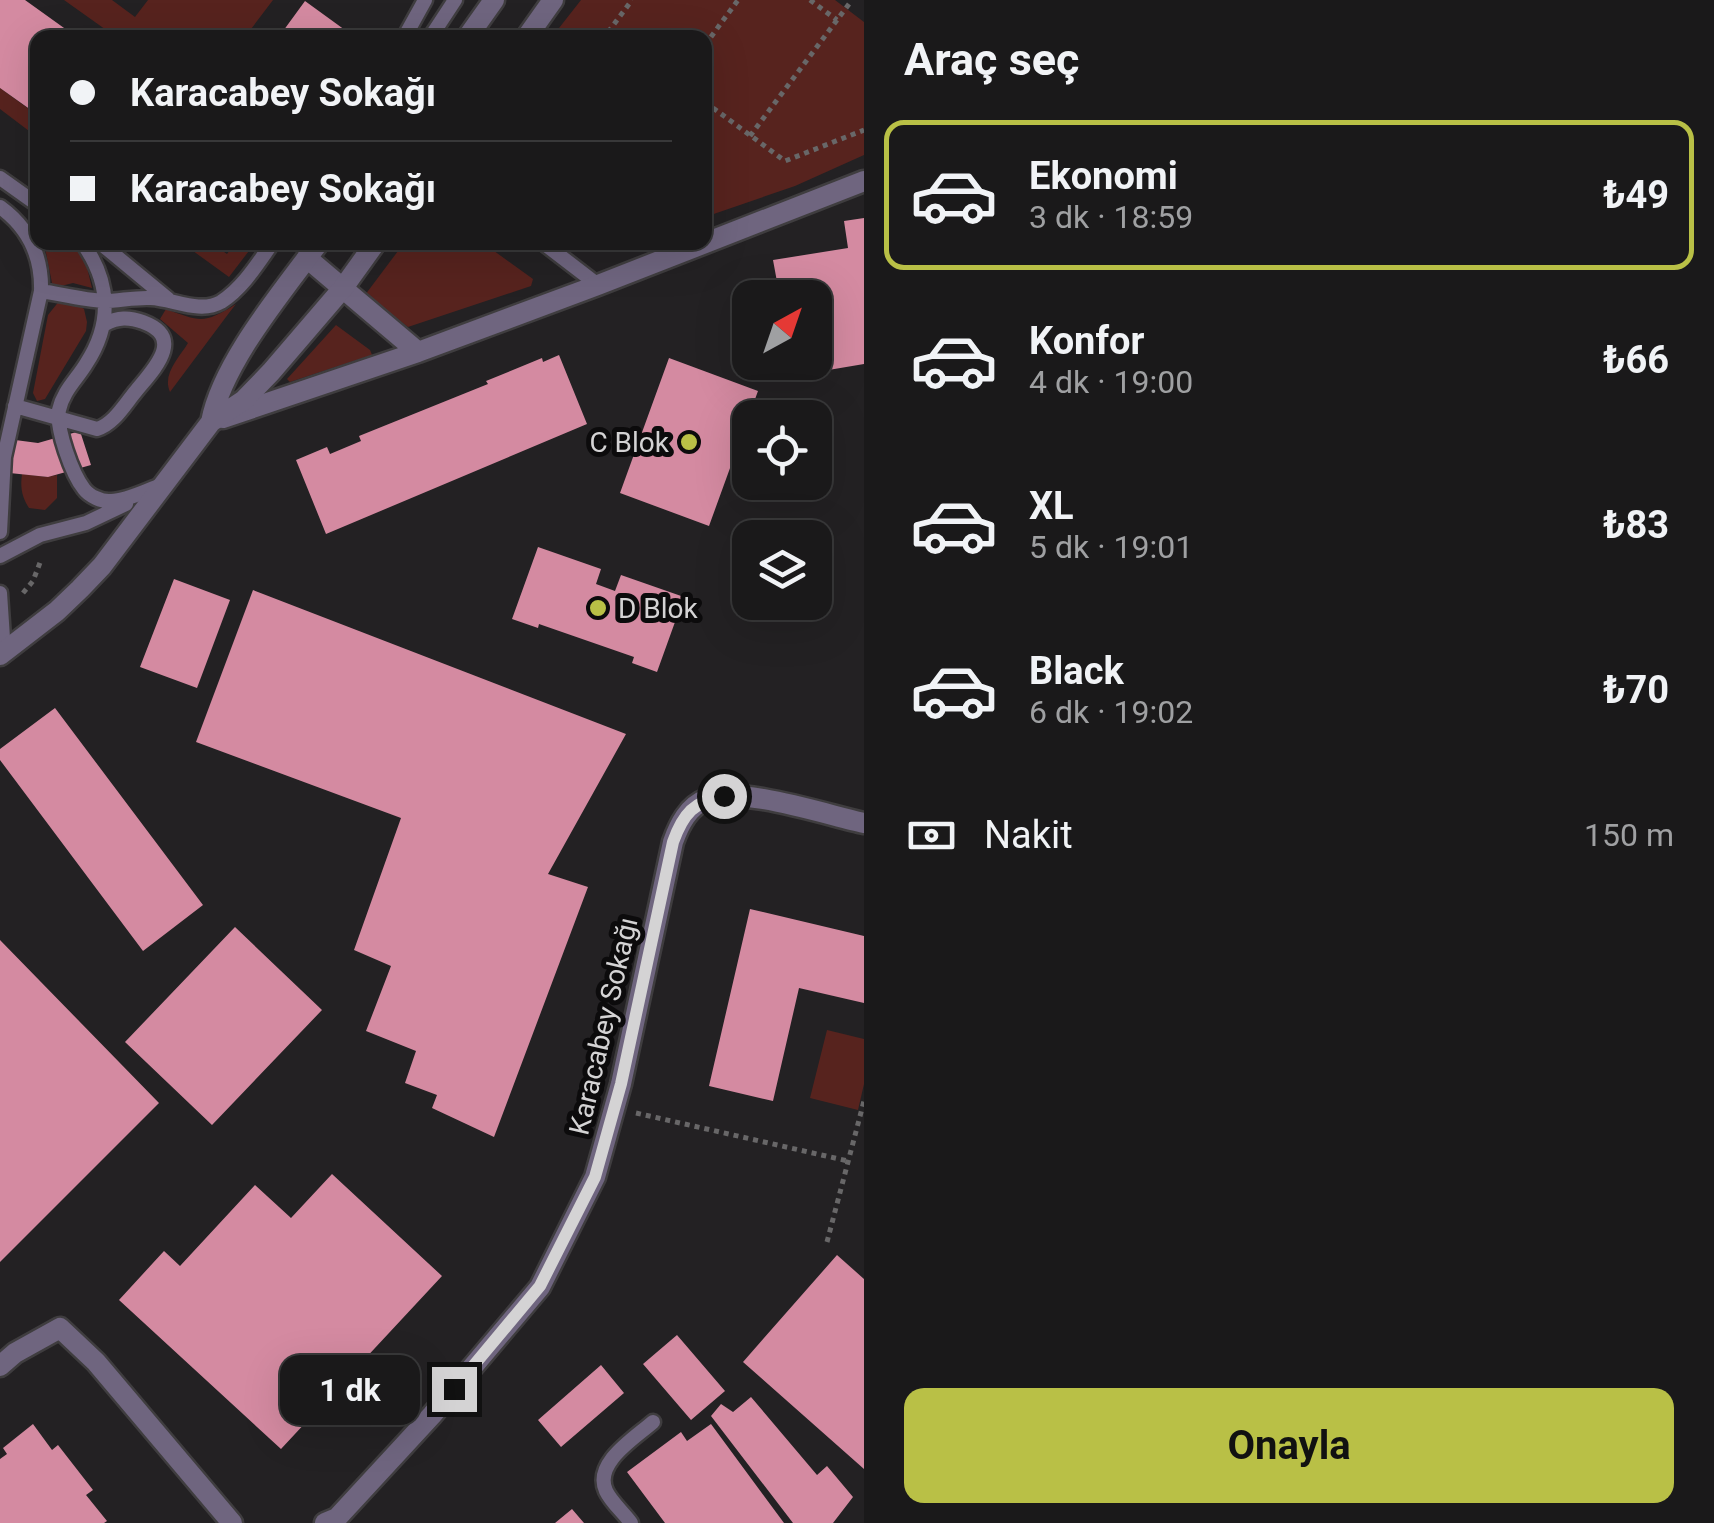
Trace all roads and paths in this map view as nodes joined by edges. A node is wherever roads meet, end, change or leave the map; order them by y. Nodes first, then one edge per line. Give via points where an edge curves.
1 (426, 0) edge
2 (455, 0) edge
3 (494, 0) edge
4 (553, 0) edge
5 (632, 0) edge
6 (738, 0) edge
7 (810, 0) edge
8 (852, 0) edge
9 (837, 20) junction
10 (409, 30) edge
11 (435, 30) edge
12 (473, 30) edge
13 (532, 30) edge
14 (610, 30) edge
15 (712, 35) edge
16 (712, 107) edge
17 (864, 130) edge
18 (750, 136) junction
19 (0, 178) edge
20 (864, 181) edge
21 (30, 199) edge
22 (0, 207) edge
23 (30, 240) edge
24 (712, 240) edge
25 (34, 250) edge
26 (88, 250) edge
27 (109, 250) edge
28 (267, 250) edge
29 (313, 250) edge
30 (370, 250) edge
31 (552, 250) edge
32 (688, 250) edge
33 (598, 285) junction
34 (342, 288) junction
35 (41, 292) junction
36 (168, 299) junction
37 (104, 301) junction
38 (104, 324) junction
39 (418, 352) junction
40 (15, 406) junction
41 (58, 417) junction
42 (211, 422) junction
43 (162, 485) junction
44 (0, 532) edge
45 (0, 556) edge
46 (0, 593) edge
47 (0, 653) edge
48 (864, 824) edge
49 (864, 1101) edge
50 (614, 1108) junction
51 (848, 1162) junction
52 (826, 1242) dead end
53 (0, 1366) edge
54 (653, 1422) dead end
55 (334, 1521) edge
56 (232, 1523) edge
57 (632, 1523) edge

1 - 10 lane
2 - 11 lane
3 - 12 street
4 - 13 street
5 - 14 path
6 - 15 path
7 - 9 path
8 - 9 path
9 - 18 path
16 - 18 path
17 - 18 path via 785,162
19 - 21 lane
20 - 24 street
22 - 23 lane
25 - 35 lane
26 - 37 lane
27 - 36 lane
28 - 36 lane via 221,302 194,306
29 - 34 street
29 - 42 street via 244,347 214,402
30 - 34 street
31 - 33 lane
32 - 33 street
33 - 39 street
34 - 39 street
34 - 42 street via 244,400
35 - 37 lane
35 - 40 lane
36 - 37 lane
37 - 38 lane
38 - 41 lane
38 - 41 lane via 122,318 154,328 164,343 161,360 102,428
39 - 42 street
40 - 41 lane
40 - 44 lane
41 - 43 lane via 84,491 113,502
42 - 43 street
43 - 45 lane via 86,524 40,535
43 - 47 street via 80,589
46 - 47 lane
48 - 50 street, Karacabey Sokağı via 743,794 707,799 684,817
49 - 51 path
50 - 51 path
50 - 55 street, Karacabey Sokağı via 595,1177 540,1286
51 - 52 path
53 - 56 street via 60,1328
54 - 57 lane via 611,1460 603,1476 606,1492

